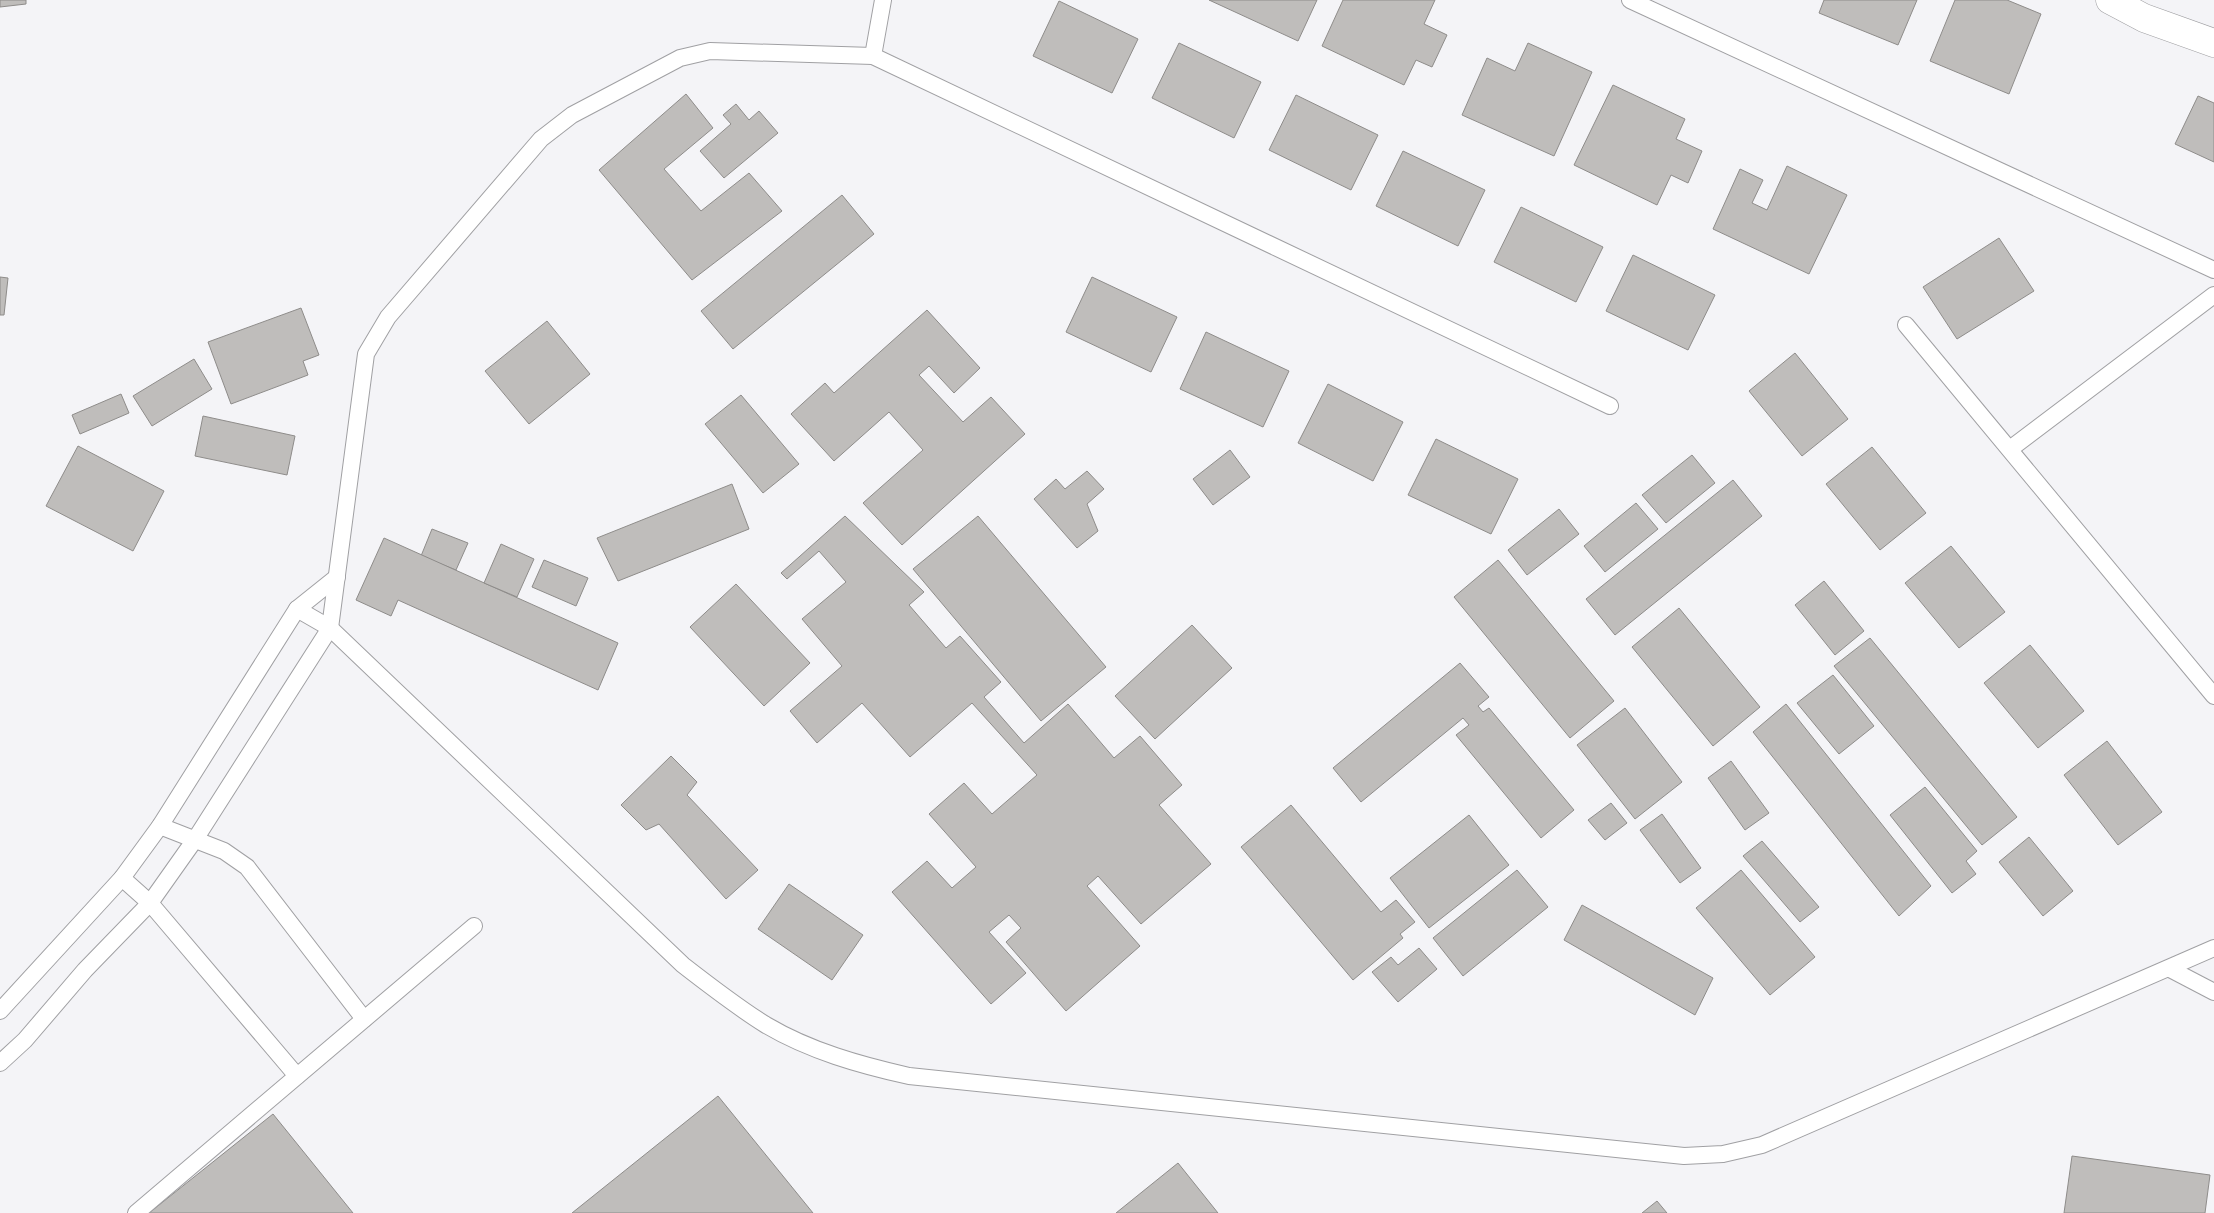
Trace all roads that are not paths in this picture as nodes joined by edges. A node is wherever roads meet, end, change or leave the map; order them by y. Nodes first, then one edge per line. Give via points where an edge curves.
1 (883, 0) edge
2 (1630, 0) edge
3 (2110, 0) edge
4 (2214, 43) edge
5 (873, 56) junction
6 (2214, 270) edge
7 (2214, 295) edge
8 (1906, 325) dead end
9 (1610, 406) dead end
10 (2010, 449) junction
11 (337, 577) junction
12 (297, 609) junction
13 (330, 628) junction
14 (2214, 696) edge
15 (160, 826) junction
16 (196, 838) junction
17 (122, 878) junction
18 (150, 903) junction
19 (474, 926) dead end
20 (2214, 948) edge
21 (2170, 969) junction
22 (2214, 992) edge
23 (0, 1011) edge
24 (364, 1020) junction
25 (0, 1063) edge
26 (297, 1076) junction
27 (136, 1213) edge

1 - 5 lane
2 - 6 lane
3 - 4 street via 2144,18
5 - 9 lane
5 - 11 lane via 710,51 680,58 572,115 541,139 388,317 366,354
7 - 10 lane
8 - 10 lane
10 - 14 lane
11 - 12 lane
11 - 13 lane
12 - 13 lane
12 - 15 lane
13 - 16 lane
13 - 21 lane via 682,964 717,992 767,1025 817,1049 868,1067 909,1076 1684,1156 1723,1154 1762,1145
15 - 16 lane
15 - 17 lane
16 - 18 lane
16 - 24 lane via 236,857 247,867
17 - 18 lane
17 - 23 lane
18 - 25 lane via 85,970 25,1040
18 - 26 lane
19 - 24 lane
20 - 21 lane
21 - 22 lane
24 - 26 lane
26 - 27 lane

